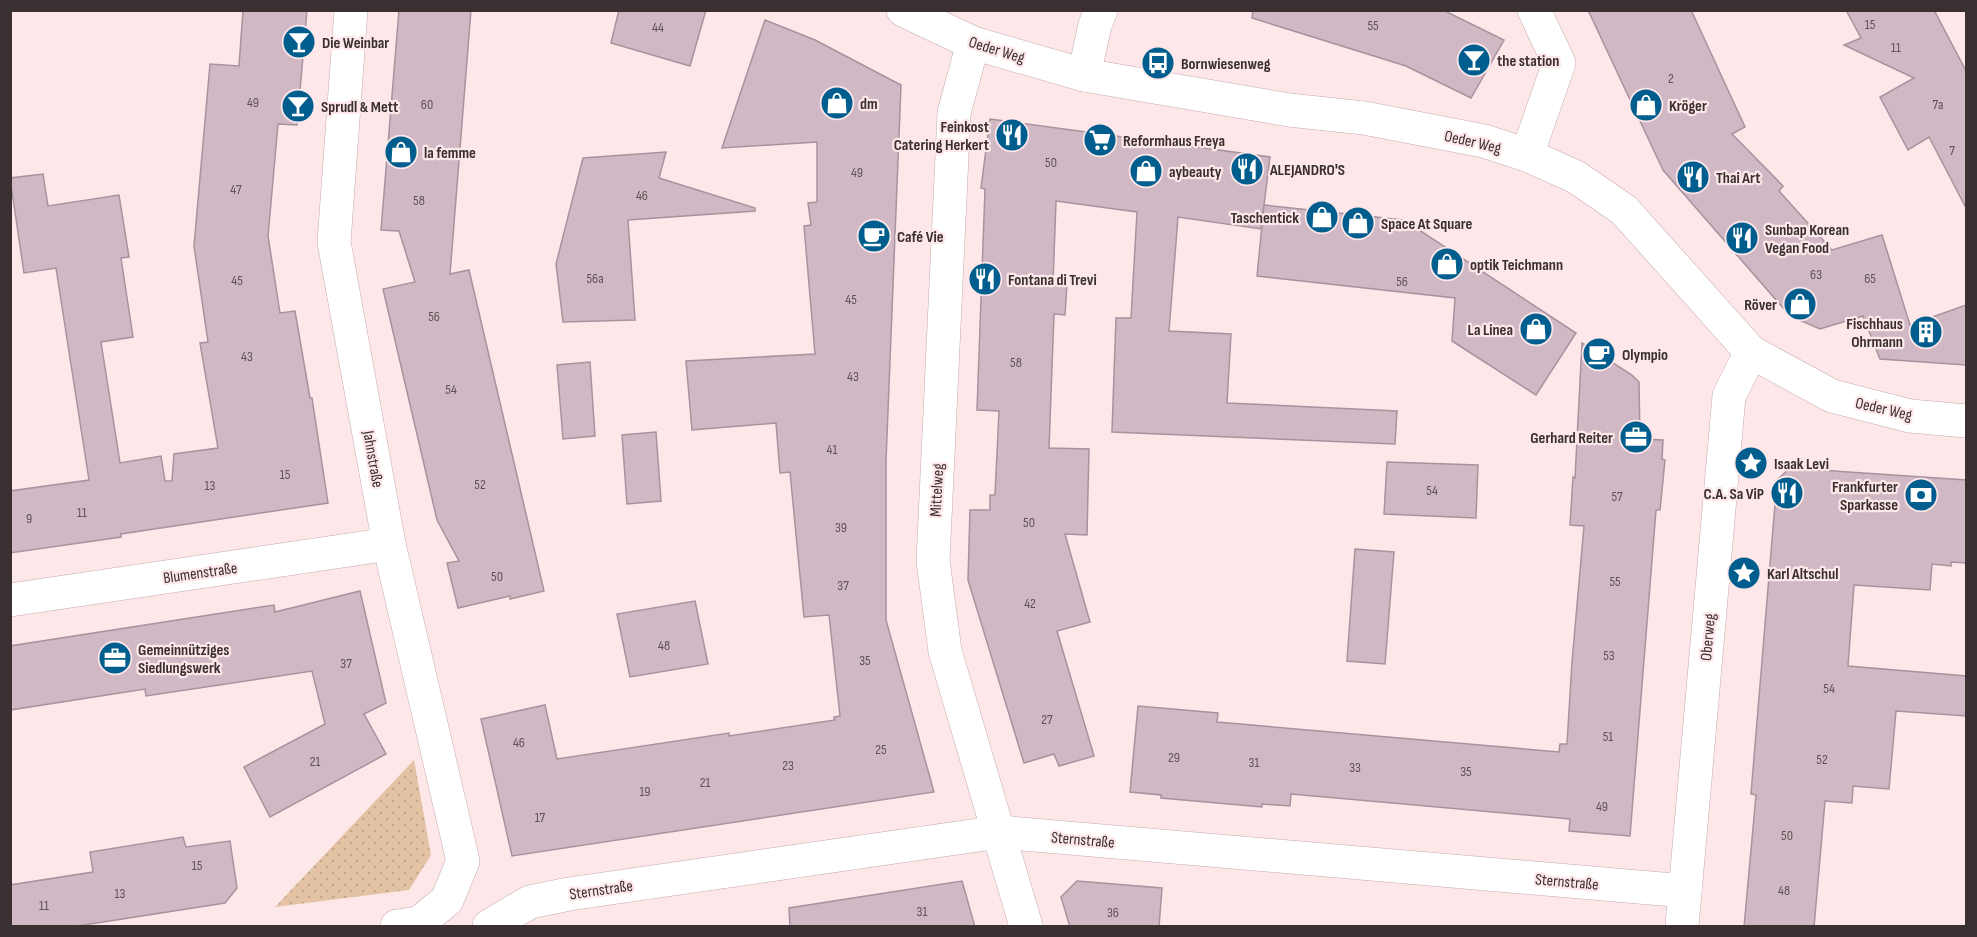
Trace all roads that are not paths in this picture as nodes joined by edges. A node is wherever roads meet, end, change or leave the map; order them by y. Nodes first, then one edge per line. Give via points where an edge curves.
1 (351, 10) edge
2 (903, 10) edge
3 (1101, 10) edge
4 (1534, 10) edge
5 (973, 43) junction
6 (1084, 75) junction
7 (1527, 155) junction
8 (1750, 352) junction
9 (1966, 420) edge
10 (389, 544) junction
11 (10, 600) edge
12 (999, 832) junction
13 (1685, 891) junction
14 (489, 925) edge
15 (398, 927) edge
16 (1026, 927) edge
17 (1682, 927) edge

1 - 10 street, Jahnstraße via 334,242
2 - 5 street, Oeder Weg
3 - 6 street
4 - 7 street via 1559,63
5 - 6 street, Oeder Weg
5 - 12 street, Mittelweg via 954,113 933,561 945,651
6 - 7 street, Oeder Weg via 1289,110 1364,118 1484,141
7 - 8 street, Oeder Weg via 1576,177 1624,210
8 - 9 street, Oeder Weg via 1832,396 1910,416
8 - 13 street, Oberweg via 1729,396
10 - 11 street, Blumenstraße
10 - 15 street, Jahnstraße via 463,861 447,900 419,923
12 - 13 street, Sternstraße
12 - 14 street, Sternstraße via 569,894 530,902
12 - 16 street, Mittelweg
13 - 17 street, Oberweg

